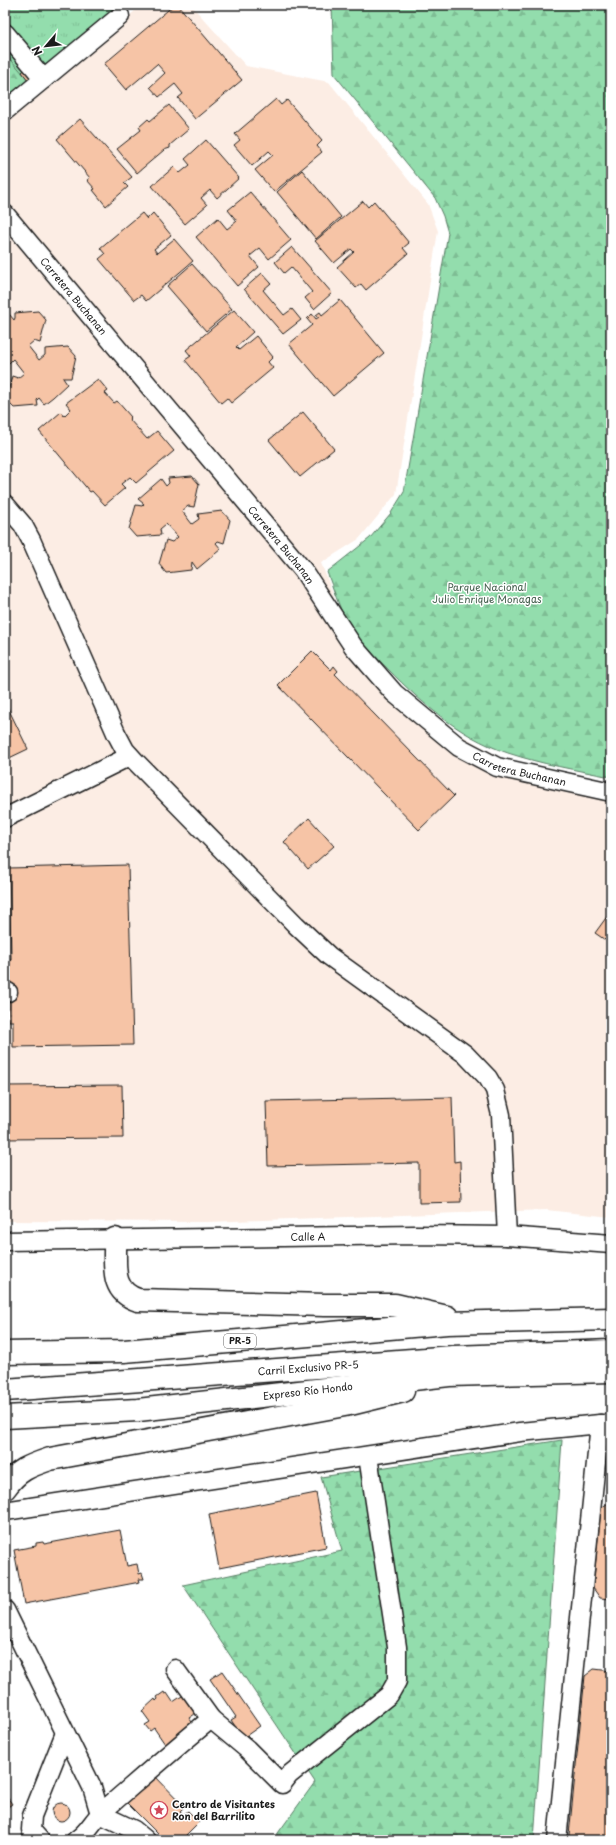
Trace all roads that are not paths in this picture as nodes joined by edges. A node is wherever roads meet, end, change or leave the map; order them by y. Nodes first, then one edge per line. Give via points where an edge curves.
1 (120, 16) dead end
2 (5, 33) edge
3 (44, 79) junction
4 (5, 111) edge
5 (5, 214) edge
6 (5, 504) edge
7 (130, 756) junction
8 (611, 792) edge
9 (5, 818) edge
10 (507, 1236) junction
11 (115, 1239) junction
12 (5, 1240) edge
13 (611, 1244) edge
14 (611, 1319) edge
15 (475, 1323) junction
16 (611, 1351) edge
17 (5, 1353) edge
18 (611, 1371) edge
19 (449, 1375) junction
20 (5, 1390) edge
21 (5, 1417) edge
22 (605, 1424) edge
23 (368, 1456) junction
24 (5, 1488) edge
25 (5, 1511) edge
26 (5, 1610) edge
27 (175, 1670) dead end
28 (211, 1719) junction
29 (65, 1732) junction
30 (100, 1814) junction
31 (40, 1840) edge
32 (76, 1840) edge
33 (146, 1840) edge
34 (557, 1840) edge

1 - 3 street
2 - 3 street
3 - 4 street
5 - 8 street, Carretera Buchanan via 303,570 353,646 394,693 459,747 497,767
6 - 7 street via 23,525 31,540 116,733
7 - 9 street
7 - 10 street via 329,956 465,1054 488,1078 495,1090 501,1115
10 - 11 street, Calle A
10 - 13 street, Calle A
11 - 12 street, Calle A
11 - 15 highway via 117,1283 125,1294 138,1300 395,1306
14 - 15 highway, PR-5
15 - 17 highway, PR-5 via 447,1323 124,1351
16 - 20 highway, Carril Exclusivo PR-5 via 445,1358
18 - 19 highway, Expreso Río Hondo
19 - 21 highway, Expreso Río Hondo via 138,1410
19 - 24 highway via 392,1395 350,1404 50,1459 24,1468
22 - 23 street via 520,1432
22 - 34 street
23 - 25 street
23 - 28 street via 397,1647 397,1681 390,1695 289,1775 282,1784 247,1749
26 - 29 street
27 - 28 street
28 - 30 street
29 - 30 street via 92,1788
29 - 31 street via 32,1816 31,1830
30 - 32 street via 88,1831
30 - 33 street via 134,1830

